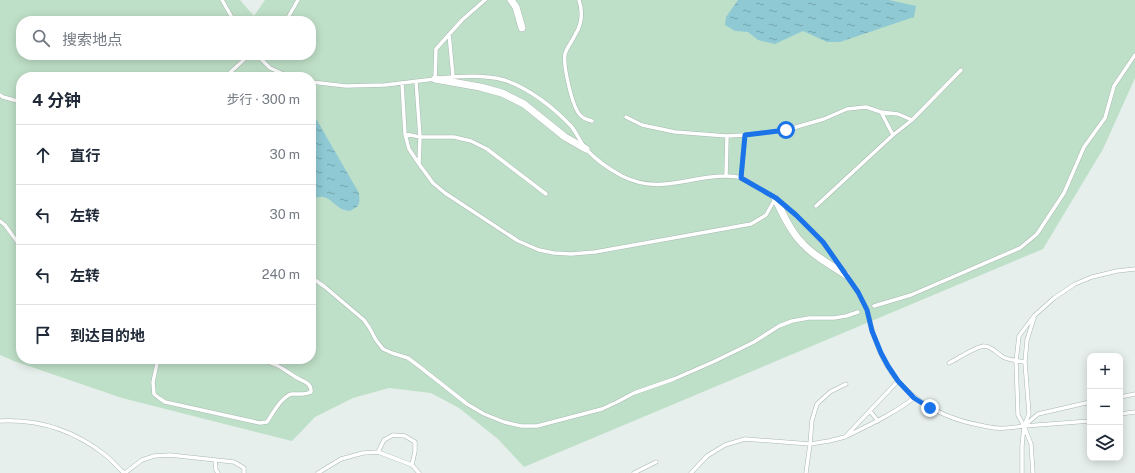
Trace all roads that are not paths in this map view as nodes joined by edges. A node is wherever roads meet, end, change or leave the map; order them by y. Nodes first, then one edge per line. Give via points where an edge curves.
1 (222, 0) edge
2 (298, 0) edge
3 (485, 0) edge
4 (511, 0) edge
5 (579, 0) edge
6 (231, 16) edge
7 (289, 16) edge
8 (522, 28) dead end
9 (449, 34) junction
10 (1135, 55) edge
11 (244, 60) edge
12 (262, 60) edge
13 (961, 70) dead end
14 (230, 72) edge
15 (279, 72) edge
16 (453, 76) junction
17 (435, 79) junction
18 (416, 81) junction
19 (316, 83) edge
20 (402, 83) junction
21 (0, 95) edge
22 (16, 101) edge
23 (881, 112) junction
24 (626, 117) dead end
25 (912, 120) junction
26 (592, 121) dead end
27 (405, 134) junction
28 (745, 135) junction
29 (893, 135) junction
30 (727, 136) junction
31 (420, 137) junction
32 (586, 149) junction
33 (419, 164) junction
34 (726, 176) junction
35 (741, 178) junction
36 (546, 194) dead end
37 (776, 198) junction
38 (816, 206) dead end
39 (0, 221) edge
40 (16, 241) edge
41 (1135, 269) edge
42 (846, 275) junction
43 (316, 280) edge
44 (874, 306) dead end
45 (858, 312) dead end
46 (1034, 316) junction
47 (1016, 361) junction
48 (1025, 362) junction
49 (949, 363) dead end
50 (157, 364) edge
51 (274, 364) edge
52 (898, 381) junction
53 (846, 384) dead end
54 (1135, 394) edge
55 (1123, 396) edge
56 (914, 398) junction
57 (1087, 403) edge
58 (870, 411) junction
59 (1135, 412) edge
60 (1123, 414) edge
61 (878, 421) junction
62 (1087, 421) edge
63 (0, 422) edge
64 (1024, 426) junction
65 (845, 437) junction
66 (810, 444) junction
67 (378, 452) junction
68 (215, 460) junction
69 (656, 462) dead end
70 (412, 465) junction
71 (124, 473) edge
72 (218, 473) edge
73 (244, 473) edge
74 (318, 473) edge
75 (419, 473) edge
76 (634, 473) edge
77 (690, 473) edge
78 (806, 473) edge
79 (1022, 473) edge
80 (1033, 473) edge

1 - 6 lane
2 - 7 lane
3 - 9 lane
4 - 8 street via 516,7
5 - 26 lane via 582,21 567,48 565,68 574,104 581,116
9 - 16 lane
9 - 17 lane via 436,50
10 - 44 lane via 1114,86 1105,118 1084,147 1064,193 1037,234 1020,248 911,295
11 - 14 lane
12 - 15 lane
13 - 25 lane
16 - 17 lane
16 - 32 lane via 504,80 527,91 558,113 572,127
17 - 18 lane
17 - 32 street via 502,93 524,104 565,137
18 - 20 lane
18 - 31 lane
19 - 20 lane via 346,86
20 - 27 lane
21 - 22 lane
23 - 25 lane via 898,114
23 - 28 lane via 866,107 847,109 786,130
23 - 29 lane
24 - 30 lane via 642,125 675,132
25 - 29 lane
27 - 31 lane
27 - 33 lane via 409,149
28 - 30 lane
28 - 35 lane
29 - 38 lane
30 - 34 lane
31 - 33 lane
31 - 36 lane via 454,137 471,141 487,149
32 - 34 lane via 604,165 640,183 655,185
33 - 37 lane via 433,183 445,193 518,242 554,253 596,252 751,224 766,215
34 - 35 lane
35 - 37 lane
37 - 42 lane via 823,242
37 - 42 street via 788,224 802,244
39 - 40 lane
41 - 46 lane via 1117,271 1075,284
42 - 52 lane via 867,310 881,353
43 - 45 lane via 364,320 383,349 408,358 467,404 484,414 521,426 537,426 602,409 634,392 674,379 713,362 792,321 834,318
46 - 47 lane via 1019,336
46 - 48 lane via 1027,340
47 - 48 lane
47 - 49 lane via 985,346
47 - 64 lane via 1018,415
48 - 64 lane via 1029,414
50 - 51 lane via 153,382 154,394 158,398 260,423 267,422 283,399 290,395 311,392 310,386 303,380
52 - 56 lane
52 - 58 lane
53 - 66 lane via 830,392 817,404 812,420
54 - 55 lane
56 - 61 lane
56 - 64 lane via 950,418 967,423 997,428
57 - 64 lane via 1038,414
58 - 61 lane
58 - 65 lane
59 - 60 lane
61 - 65 lane
62 - 64 lane
63 - 71 lane via 30,422 56,427 85,440
64 - 79 lane
64 - 80 lane via 1031,444
65 - 66 lane
66 - 77 lane via 745,439 725,445 707,456
66 - 78 lane
67 - 70 lane
67 - 70 lane via 384,440 393,435 406,436 414,442 416,451
67 - 74 lane via 341,459
68 - 71 lane via 170,455 154,456 142,460
68 - 72 lane
68 - 73 lane via 234,462 244,468
69 - 76 lane
70 - 75 lane

